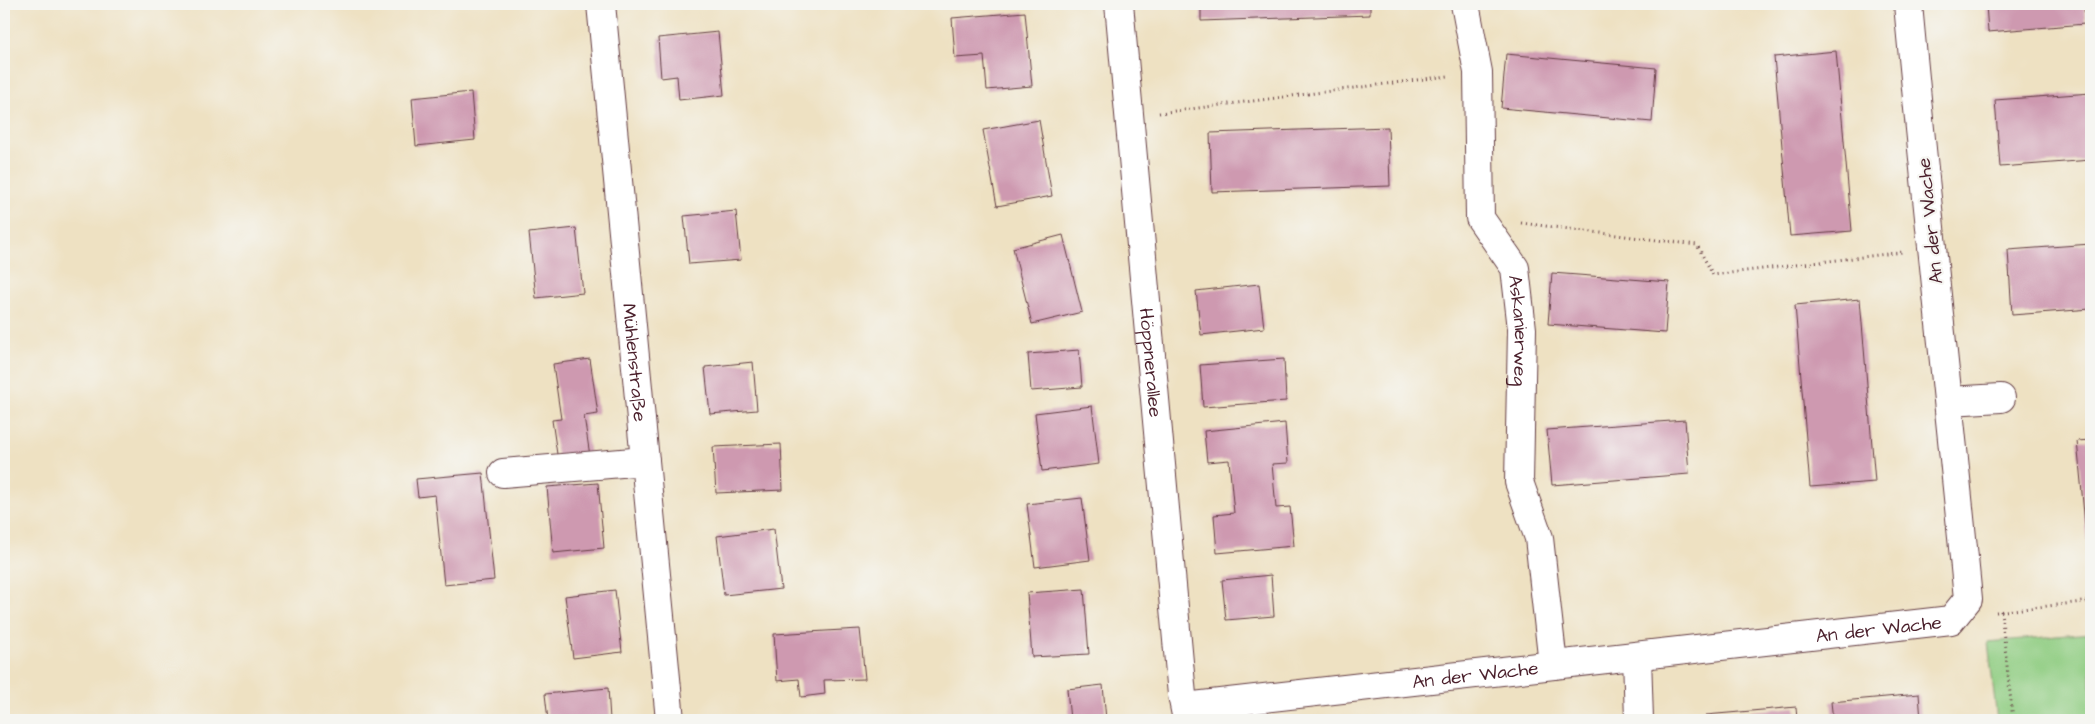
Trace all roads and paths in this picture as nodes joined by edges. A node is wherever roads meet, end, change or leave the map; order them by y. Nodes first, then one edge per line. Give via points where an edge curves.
1 (601, 4) edge
2 (1119, 4) edge
3 (1465, 4) edge
4 (1908, 4) edge
5 (1478, 72) junction
6 (1129, 117) junction
7 (1480, 218) junction
8 (1930, 248) junction
9 (2001, 398) dead end
10 (1949, 401) junction
11 (645, 461) junction
12 (503, 474) dead end
13 (2091, 601) edge
14 (1637, 656) junction
15 (1553, 665) junction
16 (1186, 714) edge
17 (670, 720) edge
18 (1639, 720) edge
19 (2013, 720) edge

1 - 11 street, Mühlenstraße
2 - 6 street, Höppnerallee
3 - 5 street
4 - 8 street, An der Wache
5 - 6 path
5 - 7 street
6 - 16 street, Höppnerallee
7 - 8 path via 1697,245 1713,275
7 - 15 street, Askanierweg via 1516,268 1522,329 1519,482 1540,538
8 - 10 street, An der Wache
9 - 10 street
10 - 14 street, An der Wache via 1968,599 1951,620
11 - 12 street
11 - 17 street, Mühlenstraße
13 - 19 path via 2001,611
14 - 15 street, An der Wache
14 - 18 street
15 - 16 street, An der Wache

